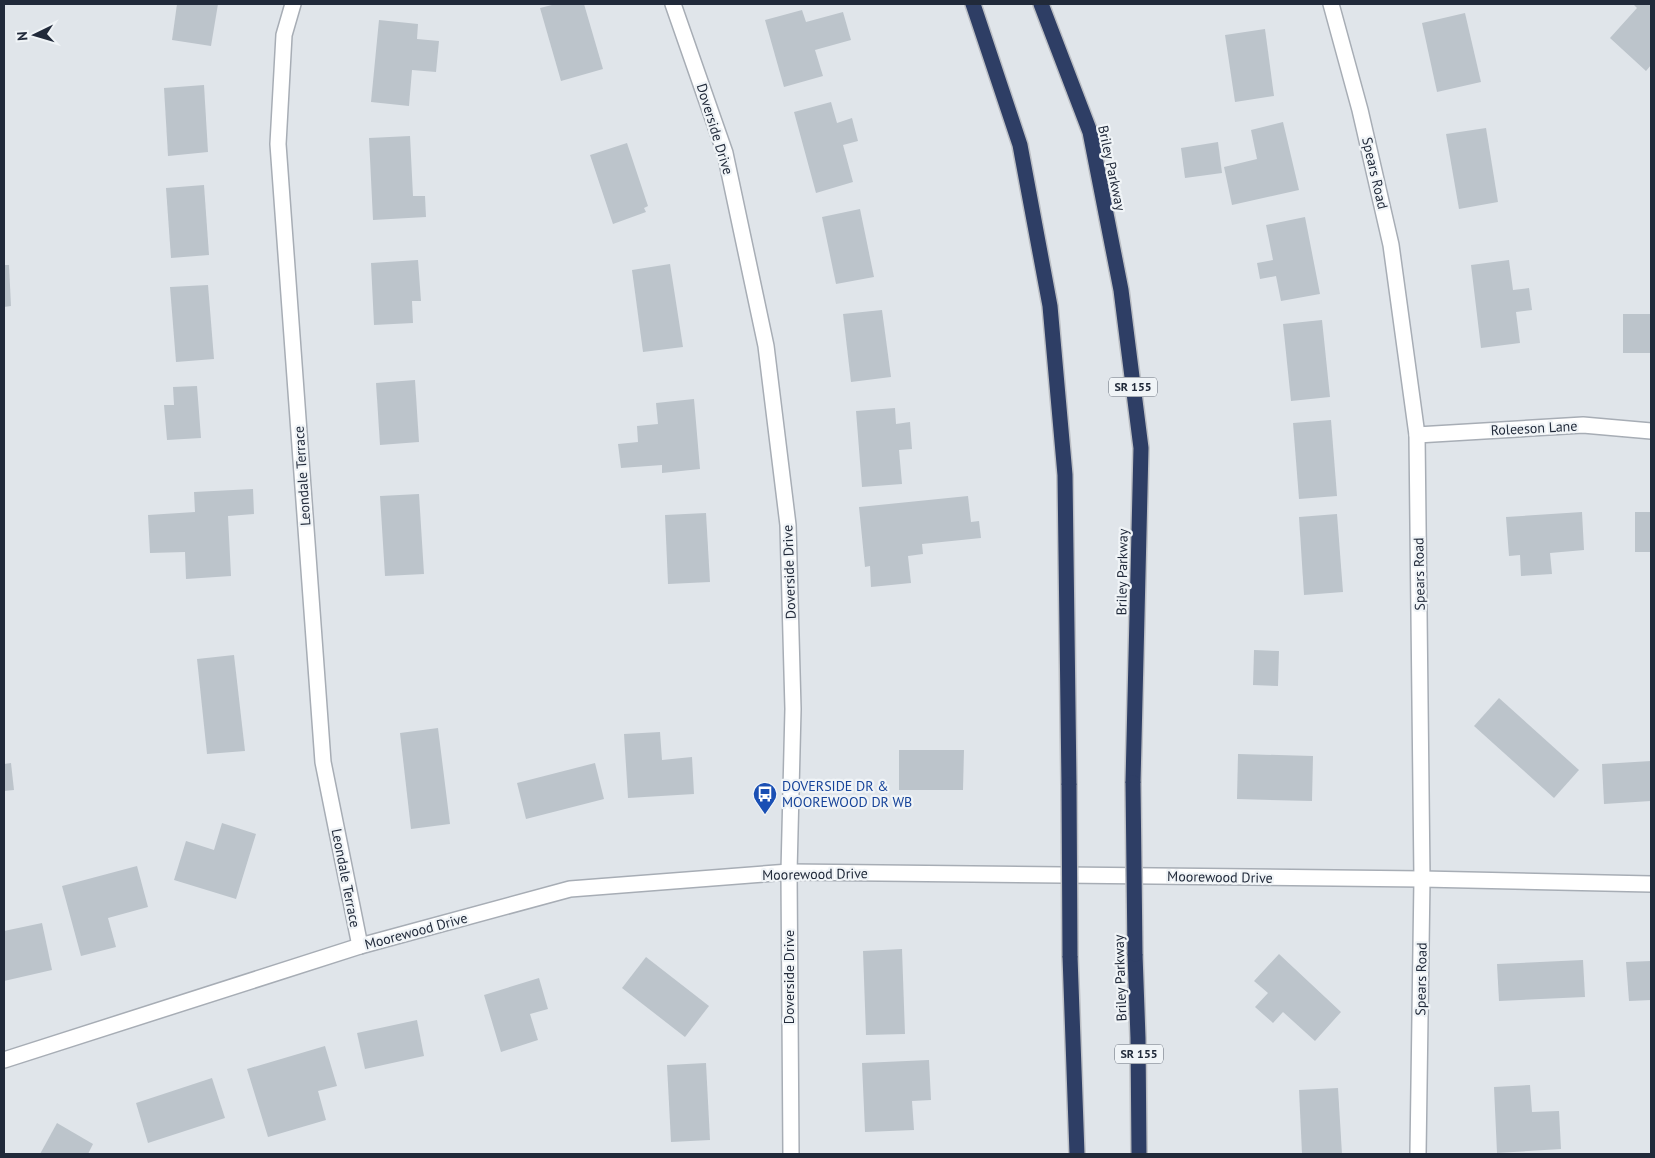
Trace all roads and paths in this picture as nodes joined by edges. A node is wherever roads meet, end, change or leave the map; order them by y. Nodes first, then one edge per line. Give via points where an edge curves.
1 (293, 4) edge
2 (673, 4) edge
3 (973, 4) edge
4 (1041, 4) edge
5 (1331, 4) edge
6 (1651, 431) edge
7 (1417, 435) junction
8 (789, 872) junction
9 (1422, 879) junction
10 (1651, 884) edge
11 (360, 946) junction
12 (4, 1060) edge
13 (790, 1154) edge
14 (1077, 1154) edge
15 (1139, 1154) edge
16 (1418, 1154) edge

1 - 11 street, Leondale Terrace via 284,35 278,144 323,762
2 - 8 street, Doverside Drive via 726,152 766,346 788,525 793,709
3 - 14 highway, bridge via 1020,145 1050,306 1065,475 1070,956
4 - 15 highway, Briley Parkway / SR 155, bridge via 1090,132 1121,290 1141,448 1133,783
5 - 7 street, Spears Road via 1360,110 1391,245
6 - 7 street, Roleeson Lane via 1583,425
7 - 9 street, Spears Road
8 - 9 street, Moorewood Drive
8 - 11 street, Moorewood Drive via 570,889
8 - 13 street, Doverside Drive
9 - 10 street, Moorewood Drive
9 - 16 street, Spears Road
11 - 12 street, Moorewood Drive

